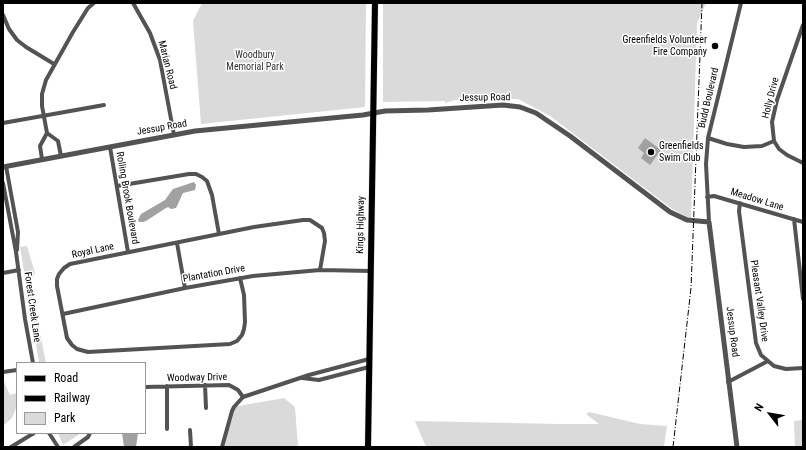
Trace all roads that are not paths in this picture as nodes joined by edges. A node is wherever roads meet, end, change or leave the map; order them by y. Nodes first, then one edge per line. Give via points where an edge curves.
1 (94, 3) edge
2 (133, 3) edge
3 (375, 3) edge
4 (740, 3) edge
5 (3, 15) edge
6 (803, 24) edge
7 (54, 64) junction
8 (104, 105) dead end
9 (373, 113) junction
10 (43, 115) junction
11 (3, 123) edge
12 (47, 133) junction
13 (174, 135) junction
14 (708, 138) junction
15 (774, 141) junction
16 (110, 147) junction
17 (61, 156) junction
18 (42, 159) junction
19 (803, 163) edge
20 (5, 166) edge
21 (3, 184) edge
22 (117, 186) junction
23 (707, 197) junction
24 (740, 203) junction
25 (794, 220) junction
26 (709, 222) junction
27 (803, 222) edge
28 (219, 234) junction
29 (176, 243) junction
30 (16, 252) junction
31 (128, 252) junction
32 (19, 270) junction
33 (320, 270) junction
34 (370, 271) junction
35 (3, 273) edge
36 (240, 278) junction
37 (185, 288) junction
38 (803, 299) edge
39 (63, 314) junction
40 (369, 359) junction
41 (768, 361) junction
42 (33, 362) edge
43 (369, 367) junction
44 (803, 368) edge
45 (16, 370) edge
46 (3, 372) edge
47 (302, 378) junction
48 (728, 382) junction
49 (205, 385) junction
50 (166, 386) junction
51 (146, 387) edge
52 (243, 397) junction
53 (206, 408) dead end
54 (167, 429) dead end
55 (190, 430) dead end
56 (33, 434) edge
57 (50, 434) edge
58 (90, 434) edge
59 (18, 445) edge
60 (11, 447) edge
61 (58, 447) edge
62 (74, 447) edge
63 (191, 447) edge
64 (222, 447) edge
65 (368, 447) edge
66 (737, 447) edge

1 - 7 street via 83,16
2 - 13 street, Marian Road via 150,33 160,60
3 - 9 main road, Kings Highway
4 - 14 street, Budd Boulevard
5 - 7 street via 17,40
6 - 15 street, Holly Drive via 773,113
7 - 10 street via 42,94
8 - 10 street
9 - 13 street, Jessup Road
9 - 26 street, Jessup Road via 491,105 520,107 553,124 670,212 687,220
9 - 34 main road, Kings Highway
10 - 11 street
10 - 12 street
12 - 17 street via 58,141
12 - 18 street via 40,146
13 - 16 street, Jessup Road
14 - 15 street via 744,147 762,146
14 - 23 street, Budd Boulevard
15 - 19 street via 779,149
16 - 17 street, Jessup Road
16 - 22 street, Rolling Brook Boulevard
17 - 18 street, Jessup Road
18 - 20 street, Jessup Road
20 - 30 street, Forest Creek Lane via 18,232
21 - 30 street, Forest Creek Lane
22 - 28 street via 196,174 207,181
22 - 31 street, Rolling Brook Boulevard
23 - 24 street, Meadow Lane via 714,196
23 - 26 street, Budd Boulevard
24 - 25 street, Meadow Lane
24 - 41 street, Pleasant Valley Drive via 756,343 761,355
25 - 27 street, Meadow Lane
25 - 38 street
26 - 48 street, Jessup Road
28 - 29 street, Royal Lane
28 - 33 street, Royal Lane via 310,220 322,228 324,233
29 - 31 street, Royal Lane
29 - 37 street
30 - 32 street, Forest Creek Lane
31 - 39 street, Royal Lane via 70,264 64,268 57,280
32 - 35 street
32 - 42 street, Forest Creek Lane
33 - 34 street, Plantation Drive
33 - 36 street, Plantation Drive
34 - 40 main road, Kings Highway
36 - 37 street, Plantation Drive
36 - 39 street, Royal Lane via 244,295 244,329 237,341 230,344 82,351 72,345 68,338
37 - 39 street, Plantation Drive
40 - 43 main road, Kings Highway
40 - 47 street
41 - 44 street via 774,366 786,369
41 - 48 street
43 - 47 street via 319,380
43 - 65 main road, Kings Highway
45 - 46 street
47 - 52 street
48 - 66 street, Jessup Road
49 - 50 street, Woodway Drive
49 - 52 street, Woodway Drive via 234,386
49 - 53 street
50 - 51 street, Woodway Drive
50 - 54 street
52 - 64 street via 232,411
55 - 63 street
56 - 59 street
57 - 61 street
58 - 62 street
59 - 60 street

